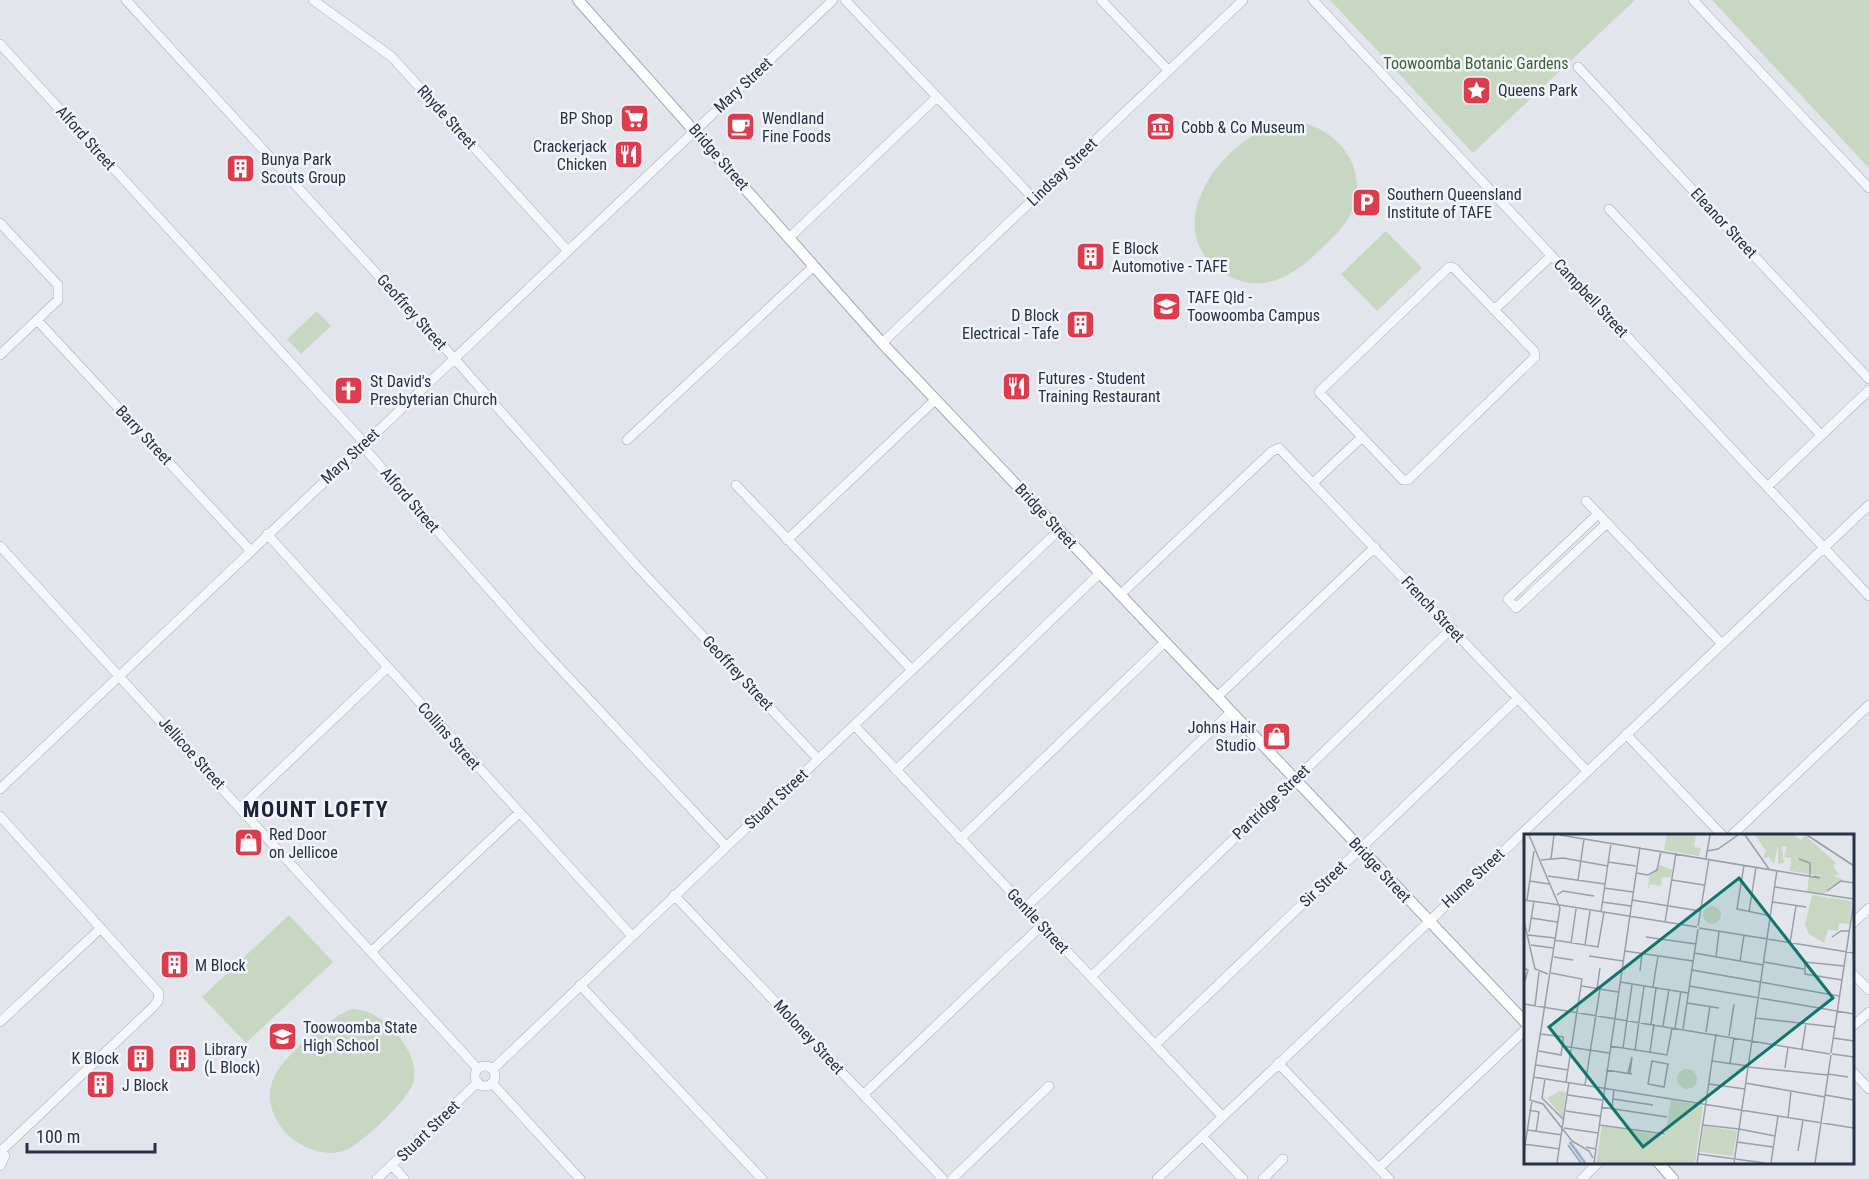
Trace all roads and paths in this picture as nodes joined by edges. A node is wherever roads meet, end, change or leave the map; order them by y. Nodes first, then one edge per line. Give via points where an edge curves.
1 (126, 0) edge
2 (313, 0) edge
3 (578, 0) edge
4 (833, 0) edge
5 (845, 0) edge
6 (1101, 0) edge
7 (1243, 0) edge
8 (1313, 0) edge
9 (1693, 0) edge
10 (0, 44) edge
11 (1578, 67) dead end
12 (1168, 70) junction
13 (937, 97) junction
14 (696, 130) junction
15 (1869, 188) edge
16 (1034, 199) junction
17 (1609, 210) dead end
18 (0, 223) edge
19 (789, 238) junction
20 (567, 250) junction
21 (1551, 256) junction
22 (814, 266) junction
23 (1494, 310) junction
24 (37, 320) junction
25 (882, 343) junction
26 (0, 355) edge
27 (453, 357) junction
28 (1869, 379) edge
29 (1869, 390) edge
30 (935, 400) junction
31 (1821, 435) junction
32 (1361, 438) junction
33 (627, 440) dead end
34 (363, 444) junction
35 (1314, 482) junction
36 (736, 485) dead end
37 (1767, 487) junction
38 (1586, 501) dead end
39 (1869, 505) edge
40 (1598, 513) junction
41 (1607, 523) junction
42 (1059, 530) junction
43 (267, 534) junction
44 (787, 540) junction
45 (0, 546) edge
46 (1375, 547) junction
47 (1824, 548) junction
48 (250, 550) junction
49 (1100, 573) junction
50 (1120, 595) junction
51 (1869, 596) edge
52 (1452, 628) junction
53 (1165, 642) junction
54 (1722, 644) junction
55 (387, 668) junction
56 (912, 670) junction
57 (120, 674) junction
58 (1217, 697) junction
59 (1518, 698) junction
60 (1869, 705) edge
61 (1231, 711) junction
62 (854, 725) junction
63 (1626, 734) junction
64 (818, 759) junction
65 (896, 770) junction
66 (1587, 771) junction
67 (1295, 779) junction
68 (0, 789) edge
69 (241, 807) junction
70 (519, 813) junction
71 (0, 816) edge
72 (1721, 834) edge
73 (1733, 834) edge
74 (960, 839) junction
75 (726, 846) junction
76 (1360, 848) junction
77 (674, 896) junction
78 (1025, 908) junction
79 (1869, 908) edge
80 (1428, 920) junction
81 (1854, 922) edge
82 (1042, 925) junction
83 (100, 928) junction
84 (632, 936) junction
85 (372, 951) junction
86 (1854, 975) edge
87 (1091, 978) junction
88 (580, 985) junction
89 (1869, 990) edge
90 (1869, 1012) edge
91 (1524, 1021) edge
92 (0, 1022) edge
93 (1854, 1025) edge
94 (1524, 1031) edge
95 (1155, 1045) junction
96 (1278, 1062) junction
97 (478, 1069) junction
98 (493, 1069) junction
99 (1854, 1073) edge
100 (478, 1082) junction
101 (492, 1083) junction
102 (1049, 1086) dead end
103 (1869, 1089) edge
104 (863, 1095) junction
105 (1222, 1116) junction
106 (1202, 1136) junction
107 (1, 1151) edge
108 (1283, 1159) dead end
109 (1597, 1164) edge
110 (1660, 1164) edge
111 (0, 1166) edge
112 (392, 1166) junction
113 (1379, 1168) junction
114 (377, 1179) edge
115 (404, 1179) edge
116 (580, 1179) edge
117 (762, 1179) edge
118 (943, 1179) edge
119 (952, 1179) edge
120 (1157, 1179) edge
121 (1243, 1179) edge
122 (1263, 1179) edge
123 (1389, 1179) edge
124 (1582, 1179) edge
125 (1673, 1179) edge

1 - 27 street, Geoffrey Street
2 - 20 street, Rhyde Street via 392,57
3 - 14 main road, Bridge Street
4 - 14 street, Mary Street
5 - 13 street
6 - 12 street
7 - 12 street, Lindsay Street
8 - 21 street, Campbell Street
9 - 15 street
10 - 34 street, Alford Street
11 - 28 street, Eleanor Street
12 - 16 street, Lindsay Street
13 - 16 street
13 - 19 street
14 - 19 main road, Bridge Street
14 - 20 street, Mary Street
16 - 25 street, Lindsay Street
17 - 31 street
18 - 24 street via 58,285 58,300
19 - 22 main road, Bridge Street
20 - 27 street, Mary Street
21 - 23 street
21 - 37 street, Campbell Street
22 - 25 main road, Bridge Street
22 - 33 street
23 - 32 street via 1534,351 1535,357 1408,480 1401,480
23 - 32 street via 1454,267 1447,267 1320,390 1320,395
24 - 26 street
24 - 48 street, Barry Street
25 - 30 main road, Bridge Street
27 - 34 street, Mary Street
27 - 64 street, Geoffrey Street via 635,564
29 - 31 street
30 - 42 main road, Bridge Street
30 - 44 street
31 - 37 street
32 - 35 street
34 - 43 street, Mary Street
34 - 75 street, Alford Street via 541,648
35 - 46 street, French Street
35 - 50 street, French Street via 1279,448 1271,452
36 - 44 street
37 - 47 street, Campbell Street
38 - 40 street
39 - 47 street, Hume Street
40 - 41 street
40 - 41 street via 1508,599 1516,608
41 - 54 street
42 - 49 main road, Bridge Street
42 - 56 street, Stuart Street
43 - 48 street, Mary Street
43 - 55 street, Collins Street
44 - 56 street
45 - 57 street, Jellicoe Street
46 - 52 street, French Street
46 - 58 street
47 - 51 street, Campbell Street
47 - 54 street, Hume Street
48 - 57 street, Mary Street
49 - 50 main road, Bridge Street
49 - 65 street
50 - 53 main road, Bridge Street
52 - 59 street, French Street
52 - 67 street, Partridge Street
53 - 58 main road, Bridge Street
53 - 74 street
54 - 63 street, Hume Street
55 - 69 street
55 - 70 street, Collins Street
56 - 62 street, Stuart Street
57 - 68 street, Mary Street
57 - 69 street, Jellicoe Street
58 - 61 main road, Bridge Street
59 - 66 street, French Street
59 - 76 street, Sir Street
60 - 73 street
61 - 67 main road, Bridge Street
61 - 78 street
62 - 64 street, Stuart Street
62 - 65 street, Gentle Street
63 - 66 street, Hume Street
63 - 72 street
64 - 75 street, Stuart Street
65 - 74 street, Gentle Street
66 - 80 street, Hume Street
67 - 76 main road, Bridge Street
67 - 87 street, Partridge Street
69 - 85 street, Jellicoe Street
70 - 84 street, Collins Street
70 - 85 street
71 - 83 street
74 - 78 street, Gentle Street
75 - 77 street, Stuart Street
76 - 80 main road, Bridge Street
76 - 95 street, Sir Street
77 - 84 street, Stuart Street
77 - 104 street, Moloney Street
78 - 82 street, Gentle Street
79 - 81 street
80 - 91 main road, Bridge Street
80 - 96 street, Hume Street
82 - 87 street, Gentle Street
82 - 104 street
83 - 92 street
83 - 107 street via 159,993 158,1001
84 - 88 street, Stuart Street
85 - 97 street, Jellicoe Street
86 - 89 street
87 - 95 street, Gentle Street
88 - 98 street, Stuart Street
88 - 117 street
90 - 93 street
94 - 113 street
95 - 105 street, Gentle Street
96 - 105 street, Hume Street
96 - 113 street
97 - 98 street
97 - 100 street
98 - 101 street
99 - 103 street
100 - 101 street
100 - 112 street, Stuart Street
101 - 116 street
102 - 119 street
104 - 118 street, Moloney Street
105 - 106 street, Hume Street
106 - 120 street, Hume Street
106 - 121 street
107 - 111 street via 5,1156
108 - 122 street
109 - 124 street
110 - 125 main road
112 - 114 street, Stuart Street
112 - 115 street
113 - 123 street

